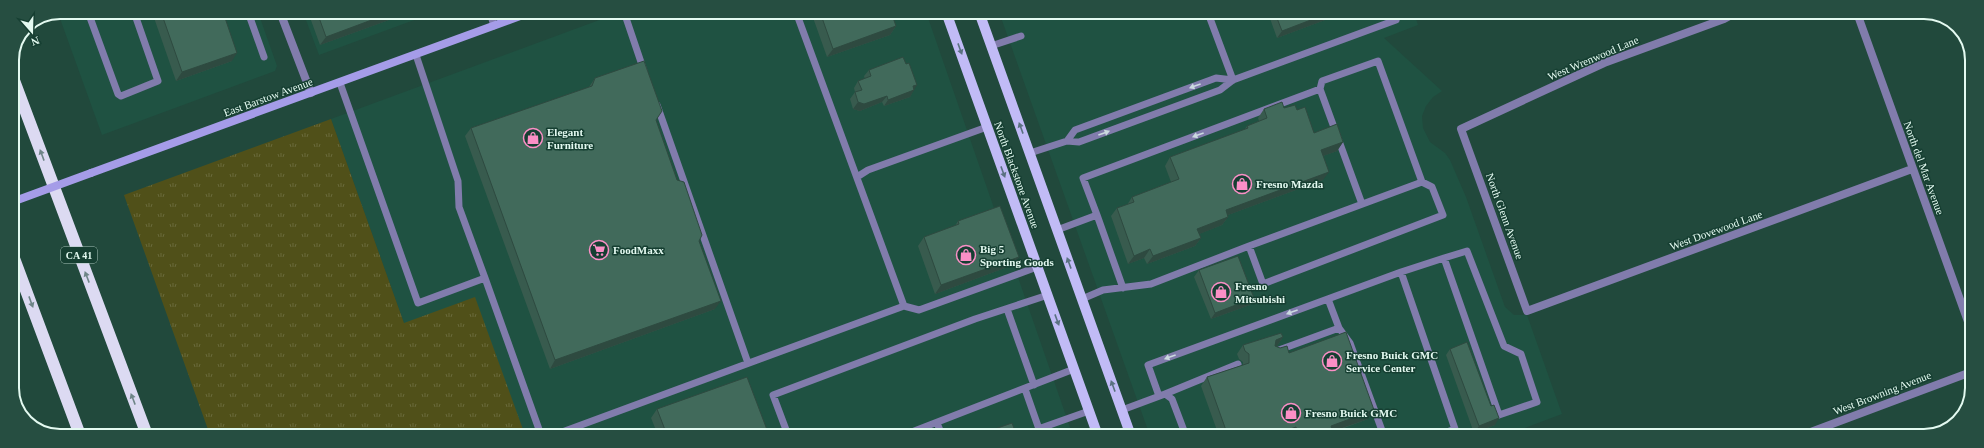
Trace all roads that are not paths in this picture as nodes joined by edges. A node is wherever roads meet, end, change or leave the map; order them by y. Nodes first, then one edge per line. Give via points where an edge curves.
1 (91, 19) edge
2 (136, 19) edge
3 (250, 19) edge
4 (283, 19) edge
5 (492, 19) edge
6 (512, 19) edge
7 (626, 19) edge
8 (799, 19) edge
9 (948, 19) edge
10 (981, 19) edge
11 (1210, 19) edge
12 (1396, 19) edge
13 (1724, 19) edge
14 (1859, 19) edge
15 (494, 26) junction
16 (1022, 36) dead end
17 (991, 46) junction
18 (416, 55) junction
19 (264, 57) dead end
20 (648, 80) edge
21 (1233, 80) junction
22 (340, 82) junction
23 (1320, 89) junction
24 (311, 93) junction
25 (19, 94) edge
26 (655, 100) edge
27 (987, 127) junction
28 (1461, 129) joint
29 (1066, 141) junction
30 (1030, 154) junction
31 (1912, 169) junction
32 (856, 177) junction
33 (1422, 182) junction
34 (19, 200) edge
35 (1362, 204) junction
36 (1097, 215) junction
37 (1057, 230) junction
38 (1249, 246) junction
39 (1444, 258) junction
40 (1038, 267) junction
41 (19, 272) edge
42 (1401, 272) junction
43 (484, 278) junction
44 (1123, 288) junction
45 (1048, 295) junction
46 (1082, 299) junction
47 (1328, 299) junction
48 (904, 306) junction
49 (1007, 309) junction
50 (1527, 311) joint
51 (1965, 314) edge
52 (1338, 328) junction
53 (1274, 352) edge
54 (748, 363) junction
55 (1238, 364) dead end
56 (1074, 370) junction
57 (1965, 374) edge
58 (1034, 385) junction
59 (1025, 389) junction
60 (1162, 395) junction
61 (1122, 410) junction
62 (1089, 411) junction
63 (937, 423) junction
64 (78, 429) edge
65 (145, 429) edge
66 (538, 429) edge
67 (570, 429) edge
68 (786, 429) edge
69 (922, 429) edge
70 (939, 429) edge
71 (1036, 429) edge
72 (1044, 429) edge
73 (1095, 429) edge
74 (1129, 429) edge
75 (1183, 429) edge
76 (1381, 429) edge
77 (1455, 429) edge
78 (1819, 429) edge

1 - 2 lane via 118,94 121,96 158,81
3 - 19 lane
4 - 24 street
5 - 15 lane
6 - 15 main road, East Barstow Avenue
7 - 20 lane
8 - 32 lane
9 -> 27 main road, North Blackstone Avenue
10 - 17 main road, North Blackstone Avenue
11 - 21 lane
12 - 21 lane
13 - 28 street, West Wrenwood Lane via 1604,63
14 - 31 street, North del Mar Avenue
15 - 18 main road, East Barstow Avenue
16 - 17 lane
30 -> 17 main road, North Blackstone Avenue
18 - 22 main road, East Barstow Avenue
18 - 43 lane via 458,182 459,208
29 -> 21 lane via 1079,142 1220,90
21 -> 29 lane via 1216,78 1075,130
22 - 24 main road, East Barstow Avenue
22 - 43 lane via 418,302
23 - 33 lane via 1322,82 1378,61
23 - 35 lane
23 -> 36 lane via 1083,178
24 - 34 main road, East Barstow Avenue, bridge
65 -> 25 highway, CA 41
26 - 54 lane
27 - 32 lane via 868,170
27 -> 40 main road, North Blackstone Avenue
28 - 50 street, North Glenn Avenue
29 - 30 lane
30 - 37 main road, North Blackstone Avenue
31 - 50 street, West Dovewood Lane
31 - 51 street, North del Mar Avenue
32 - 48 lane
33 - 35 lane
33 - 38 lane via 1432,187 1443,215 1263,284
35 - 38 lane
36 - 37 lane
36 - 44 lane
46 -> 37 main road, North Blackstone Avenue
38 - 44 lane via 1151,284
39 - 39 lane via 1499,415 1537,402 1521,354 1504,346 1466,251
39 - 42 lane
40 - 45 main road, North Blackstone Avenue
40 - 48 lane via 919,310
41 -> 64 highway
42 - 47 lane
42 - 77 lane
43 - 66 lane
44 - 46 lane via 1103,290
45 - 49 lane
45 -> 56 main road, North Blackstone Avenue
61 -> 46 main road, North Blackstone Avenue
47 - 52 lane
47 -> 60 lane via 1148,365
48 - 54 lane
49 - 58 lane
49 - 68 lane via 773,395
52 - 53 lane
52 - 76 lane via 1350,343
54 - 67 lane
55 - 60 lane
56 - 58 lane
56 - 62 main road, North Blackstone Avenue
57 - 78 street, West Browning Avenue
58 - 59 lane
59 - 63 lane
59 - 71 lane
60 - 61 lane
60 - 75 lane via 1172,399
61 - 74 main road, North Blackstone Avenue
62 - 72 lane
62 - 73 main road, North Blackstone Avenue
63 - 69 lane
63 - 70 lane

